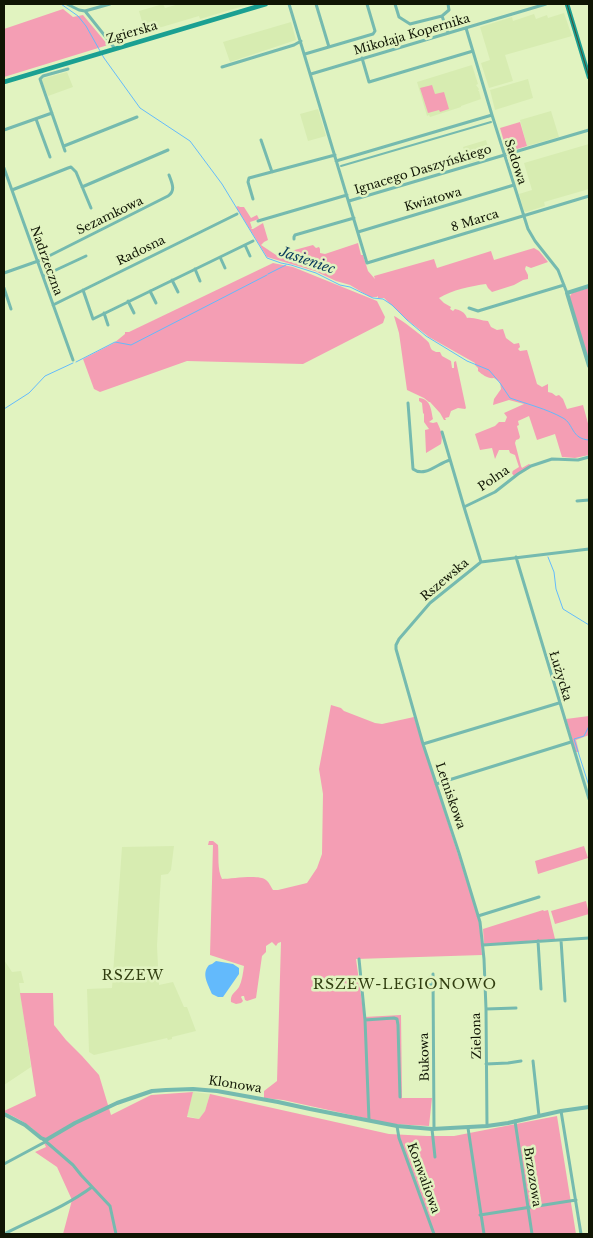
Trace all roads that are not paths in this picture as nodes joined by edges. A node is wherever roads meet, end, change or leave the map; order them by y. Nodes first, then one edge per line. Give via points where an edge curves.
1 (67, 4) edge
2 (110, 4) edge
3 (266, 4) edge
4 (289, 4) edge
5 (316, 4) edge
6 (367, 4) edge
7 (395, 4) edge
8 (448, 4) edge
9 (546, 4) edge
10 (566, 4) edge
11 (85, 11) junction
12 (442, 16) junction
13 (466, 28) junction
14 (448, 33) junction
15 (300, 41) junction
16 (329, 47) junction
17 (114, 48) junction
18 (473, 51) junction
19 (305, 54) junction
20 (362, 58) junction
21 (222, 67) dead end
22 (68, 69) dead end
23 (310, 74) junction
24 (589, 77) edge
25 (4, 82) edge
26 (52, 113) junction
27 (492, 115) junction
28 (137, 117) dead end
29 (36, 119) junction
30 (491, 122) dead end
31 (4, 130) edge
32 (589, 130) edge
33 (429, 133) junction
34 (262, 140) dead end
35 (430, 140) junction
36 (64, 146) junction
37 (168, 150) dead end
38 (65, 151) dead end
39 (335, 155) junction
40 (504, 155) junction
41 (50, 157) dead end
42 (349, 157) junction
43 (336, 161) junction
44 (351, 163) junction
45 (341, 166) dead end
46 (4, 168) edge
47 (272, 172) junction
48 (169, 176) dead end
49 (514, 185) junction
50 (82, 187) junction
51 (12, 190) junction
52 (347, 195) junction
53 (589, 196) edge
54 (253, 198) dead end
55 (349, 201) junction
56 (91, 208) dead end
57 (237, 214) dead end
58 (523, 216) junction
59 (354, 218) junction
60 (258, 221) dead end
61 (358, 232) junction
62 (294, 239) dead end
63 (253, 240) dead end
64 (245, 245) junction
65 (86, 256) dead end
66 (250, 256) dead end
67 (220, 257) junction
68 (37, 261) junction
69 (225, 268) dead end
70 (195, 269) junction
71 (4, 273) edge
72 (42, 276) junction
73 (172, 280) junction
74 (200, 281) dead end
75 (564, 285) junction
76 (589, 286) edge
77 (4, 288) edge
78 (82, 290) junction
79 (150, 291) junction
80 (178, 292) dead end
81 (567, 293) junction
82 (128, 301) junction
83 (156, 303) dead end
84 (53, 305) junction
85 (469, 308) dead end
86 (11, 309) dead end
87 (104, 313) junction
88 (134, 313) dead end
89 (108, 325) dead end
90 (73, 360) dead end
91 (589, 366) edge
92 (408, 403) dead end
93 (442, 432) dead end
94 (589, 457) edge
95 (450, 460) junction
96 (589, 500) edge
97 (577, 501) dead end
98 (464, 507) junction
99 (589, 549) edge
100 (516, 557) junction
101 (481, 562) junction
102 (397, 653) joint
103 (559, 703) junction
104 (571, 742) junction
105 (423, 744) junction
106 (436, 784) junction
107 (589, 799) edge
108 (539, 897) dead end
109 (478, 916) junction
110 (589, 938) edge
111 (561, 940) junction
112 (538, 941) junction
113 (483, 945) junction
114 (358, 959) dead end
115 (433, 974) dead end
116 (411, 984) dead end
117 (433, 984) junction
118 (541, 989) dead end
119 (565, 1000) dead end
120 (516, 1008) dead end
121 (486, 1009) junction
122 (366, 1020) junction
123 (522, 1061) dead end
124 (533, 1061) dead end
125 (486, 1064) junction
126 (400, 1097) dead end
127 (589, 1107) edge
128 (562, 1111) junction
129 (4, 1114) edge
130 (539, 1116) junction
131 (369, 1120) junction
132 (515, 1122) junction
133 (397, 1126) junction
134 (487, 1126) junction
135 (468, 1128) junction
136 (433, 1129) junction
137 (44, 1141) junction
138 (436, 1157) dead end
139 (4, 1164) edge
140 (92, 1187) junction
141 (576, 1200) junction
142 (528, 1208) junction
143 (480, 1215) junction
144 (4, 1234) edge
145 (116, 1234) edge
146 (434, 1234) edge
147 (484, 1234) edge
148 (532, 1234) edge
149 (581, 1234) edge

1 - 11 street
2 - 11 street
3 - 17 main road, Zgierska
4 - 15 street
5 - 16 street
6 - 16 street via 374,33
7 - 12 street via 399,17 410,24
8 - 12 street via 449,10
9 - 13 street, Mikołaja Kopernika
10 - 24 main road
11 - 17 street
12 - 14 street
13 - 14 street, Mikołaja Kopernika
13 - 18 street, Sadowa
14 - 20 street, Mikołaja Kopernika
15 - 19 street
15 - 21 street
16 - 19 street
17 - 25 main road, Zgierska
18 - 20 street via 369,82
18 - 27 street, Sadowa
19 - 23 street
20 - 23 street, Mikołaja Kopernika
22 - 26 street via 40,79
23 - 39 street
26 - 29 street
26 - 36 street
27 - 33 street
27 - 40 street, Sadowa
28 - 36 street
29 - 31 street
29 - 41 street
30 - 35 street
32 - 40 street, Ignacego Daszyńskiego
33 - 35 street
33 - 42 street
34 - 47 street
35 - 44 street
36 - 38 street
37 - 50 street
39 - 43 street
39 - 47 street
40 - 49 street, Sadowa
40 - 55 street, Ignacego Daszyńskiego
42 - 43 street
42 - 44 street
43 - 52 street
44 - 45 street
46 - 51 street, Nadrzeczna
47 - 54 street via 248,180
48 - 68 street, Sezamkowa via 173,190 168,196
49 - 58 street, Sadowa
49 - 61 street, Kwiatowa
50 - 51 street via 71,167
50 - 56 street
51 - 68 street, Nadrzeczna
52 - 55 street
52 - 60 street
53 - 58 street, 8 Marca
55 - 59 street
57 - 78 street, Radosna
58 - 61 street, 8 Marca via 366,262
58 - 75 street, Sadowa via 532,238 556,268
59 - 61 street
59 - 62 street via 296,235
63 - 64 street
64 - 66 street
64 - 67 street
65 - 72 street
67 - 69 street
67 - 70 street
68 - 71 street
68 - 72 street, Nadrzeczna
70 - 73 street
70 - 74 street
72 - 84 street, Nadrzeczna
73 - 79 street
73 - 80 street
75 - 81 street, Sadowa
75 - 85 street via 478,311
76 - 81 street
77 - 86 street
78 - 84 street, Radosna
78 - 87 street via 93,319
79 - 82 street
79 - 83 street
81 - 91 street
82 - 87 street
82 - 88 street
84 - 90 street, Nadrzeczna
87 - 89 street
92 - 95 street via 413,470 426,472
93 - 95 street
94 - 98 street, Polna via 552,459 531,466 495,492
95 - 98 street
96 - 97 street
98 - 101 street
99 - 100 street, Rszewska
100 - 101 street, Rszewska
100 - 103 street, Łużycka
101 - 102 street, Rszewska via 422,611 397,642
102 - 105 street, Letniskowa
103 - 104 street, Łużycka
103 - 105 street
104 - 106 street
104 - 107 street, Łużycka
105 - 106 street, Letniskowa
106 - 109 street, Letniskowa
108 - 109 street
109 - 113 street, Letniskowa
110 - 111 street
111 - 112 street
111 - 119 street
112 - 113 street
112 - 118 street
113 - 121 street, Zielona
114 - 122 street
115 - 117 street, Bukowa
116 - 117 street
117 - 136 street, Bukowa
120 - 121 street
121 - 125 street, Zielona
122 - 126 street via 397,1020
122 - 131 street
123 - 125 street
124 - 130 street
125 - 134 street, Zielona
127 - 128 street, Klonowa
128 - 130 street, Klonowa
128 - 141 street
129 - 137 street via 28,1127
130 - 132 street, Klonowa
131 - 133 street, Klonowa
131 - 137 street, Klonowa via 217,1091 166,1090 152,1091 117,1103
132 - 134 street, Klonowa
132 - 142 street, Brzozowa
133 - 136 street, Klonowa
133 - 146 street, Konwaliowa
134 - 135 street, Klonowa
135 - 136 street, Klonowa
135 - 143 street
136 - 138 street
137 - 139 street
137 - 140 street
140 - 144 street
140 - 145 street via 110,1206
141 - 142 street
141 - 149 street
142 - 143 street
142 - 148 street, Brzozowa
143 - 147 street

